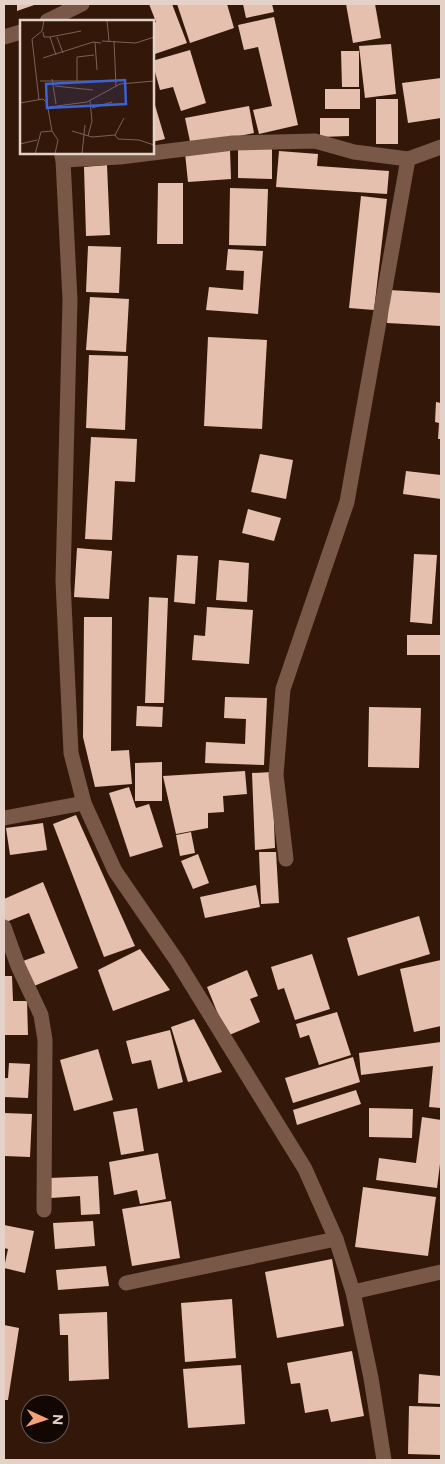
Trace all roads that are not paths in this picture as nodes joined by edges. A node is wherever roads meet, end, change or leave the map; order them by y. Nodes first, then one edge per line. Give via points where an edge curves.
1 (82, 4) edge
2 (49, 20) edge
3 (20, 32) edge
4 (4, 36) edge
5 (441, 147) edge
6 (154, 152) edge
7 (137, 154) edge
8 (62, 156) edge
9 (408, 159) junction
10 (84, 803) junction
11 (4, 818) edge
12 (286, 858) dead end
13 (4, 927) edge
14 (44, 1210) dead end
15 (336, 1239) junction
16 (441, 1272) edge
17 (126, 1283) dead end
18 (353, 1292) junction
19 (384, 1460) edge

1 - 2 street
3 - 4 street
5 - 9 street
6 - 9 street via 233,143 315,141 354,152
7 - 8 street
8 - 10 street via 70,300 63,580 71,753
9 - 12 street via 347,502 283,689 276,775
10 - 11 street
10 - 15 street via 115,871 177,961 305,1169
13 - 14 street via 41,1016 45,1040
15 - 17 street
15 - 18 street
16 - 18 street
18 - 19 street

